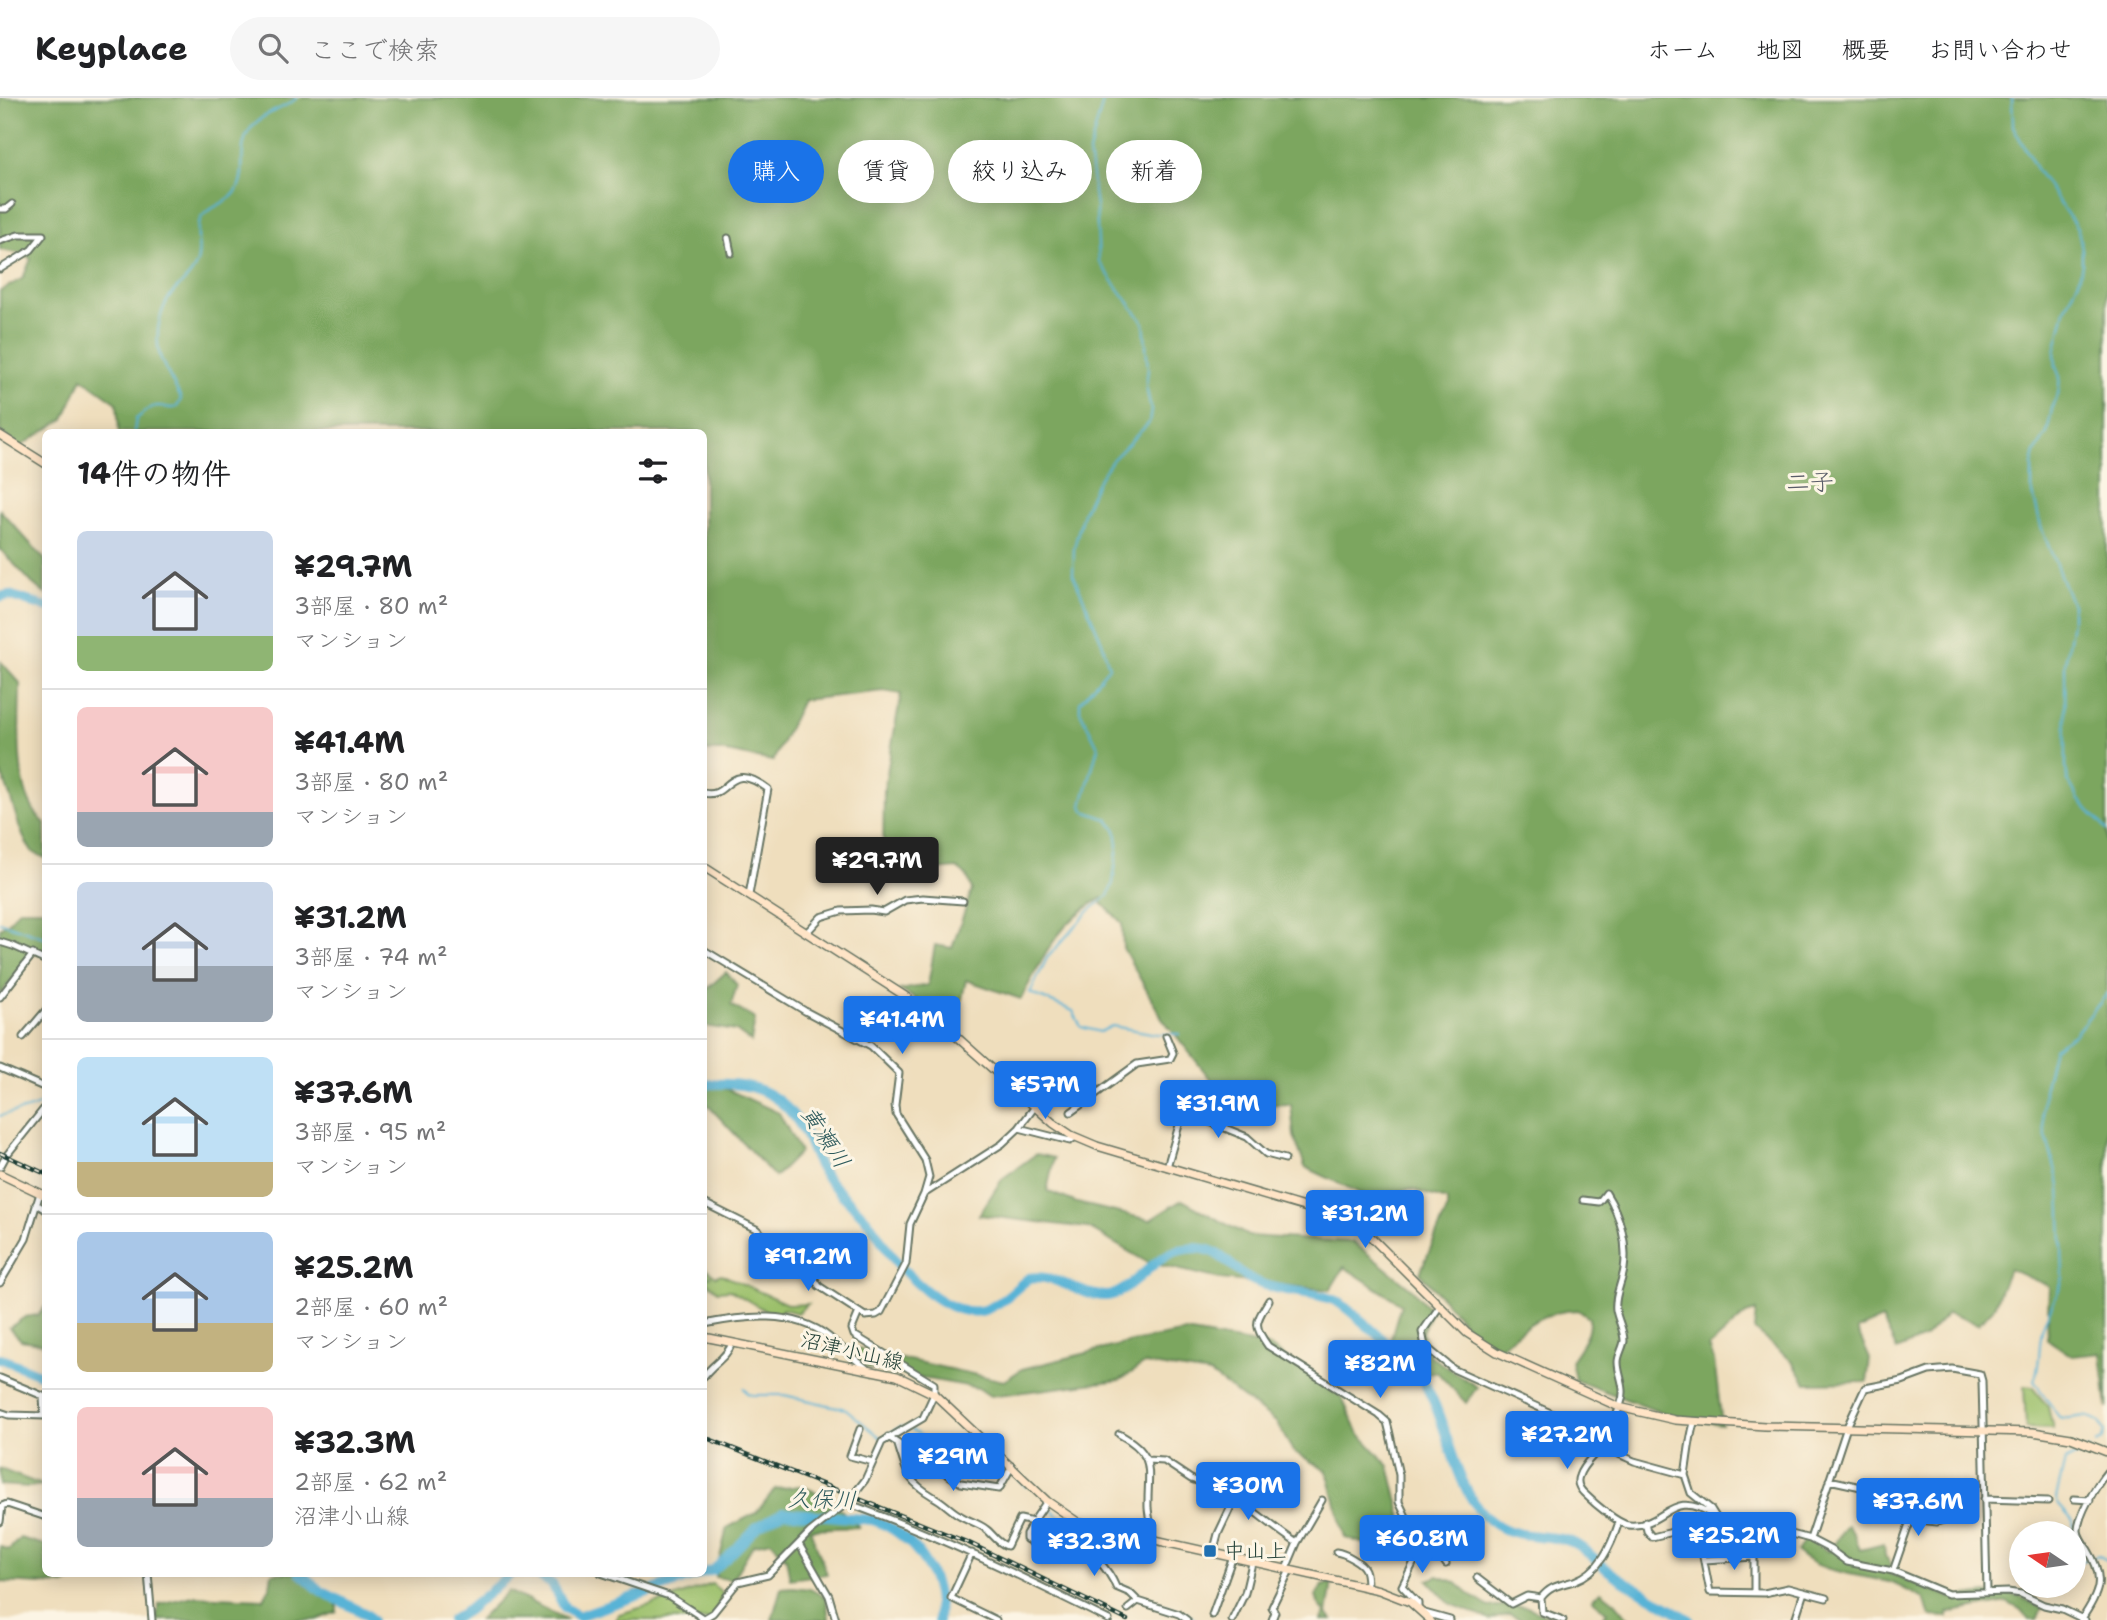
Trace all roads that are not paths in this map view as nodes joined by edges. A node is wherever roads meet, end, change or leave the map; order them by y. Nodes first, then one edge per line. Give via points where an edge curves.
1 (12, 204) dead end
2 (0, 209) edge
3 (728, 238) dead end
4 (0, 241) edge
5 (731, 253) dead end
6 (0, 270) edge
7 (0, 435) edge
8 (42, 461) edge
9 (707, 794) edge
10 (707, 869) edge
11 (749, 895) junction
12 (963, 901) dead end
13 (807, 932) junction
14 (0, 942) edge
15 (707, 952) edge
16 (33, 954) junction
17 (42, 959) edge
18 (0, 997) edge
19 (42, 1015) edge
20 (1166, 1036) dead end
21 (23, 1037) dead end
22 (0, 1068) edge
23 (42, 1086) edge
24 (1034, 1108) junction
25 (42, 1112) edge
26 (1071, 1112) dead end
27 (1019, 1128) junction
28 (1075, 1137) junction
29 (1285, 1159) dead end
30 (0, 1167) edge
31 (1167, 1167) junction
32 (0, 1174) edge
33 (42, 1194) edge
34 (924, 1194) junction
35 (42, 1196) edge
36 (1583, 1200) dead end
37 (36, 1205) junction
38 (707, 1205) edge
39 (42, 1208) edge
40 (0, 1283) edge
41 (1269, 1300) dead end
42 (1440, 1306) junction
43 (859, 1312) junction
44 (707, 1324) edge
45 (707, 1337) edge
46 (732, 1343) junction
47 (707, 1362) edge
48 (713, 1364) junction
49 (872, 1371) junction
50 (707, 1372) edge
51 (0, 1378) edge
52 (934, 1394) junction
53 (42, 1395) edge
54 (1619, 1407) junction
55 (0, 1412) edge
56 (42, 1416) edge
57 (1694, 1423) junction
58 (1847, 1427) junction
59 (860, 1429) dead end
60 (1983, 1431) junction
61 (1119, 1434) dead end
62 (888, 1437) junction
63 (898, 1445) junction
64 (1601, 1446) junction
65 (2104, 1451) edge
66 (1147, 1460) junction
67 (873, 1462) junction
68 (1012, 1466) junction
69 (2107, 1472) edge
70 (1685, 1475) junction
71 (1829, 1480) junction
72 (1235, 1498) junction
73 (1984, 1499) junction
74 (2074, 1499) dead end
75 (1322, 1500) dead end
76 (2090, 1500) junction
77 (1047, 1501) junction
78 (2048, 1501) dead end
79 (844, 1506) junction
80 (42, 1516) edge
81 (1714, 1517) junction
82 (1949, 1518) dead end
83 (1911, 1520) junction
84 (0, 1522) edge
85 (1033, 1522) junction
86 (1619, 1522) junction
87 (1645, 1522) junction
88 (1079, 1523) junction
89 (1447, 1539) dead end
90 (1810, 1539) junction
91 (1153, 1540) junction
92 (1297, 1543) junction
93 (799, 1544) junction
94 (1433, 1544) junction
95 (1421, 1548) junction
96 (1045, 1550) dead end
97 (1336, 1552) dead end
98 (972, 1553) junction
99 (1213, 1553) junction
100 (1232, 1559) junction
101 (1704, 1560) junction
102 (1252, 1563) junction
103 (1446, 1564) dead end
104 (1288, 1570) junction
105 (1893, 1571) junction
106 (148, 1577) edge
107 (614, 1577) edge
108 (1477, 1578) dead end
109 (1367, 1588) junction
110 (1987, 1591) junction
111 (1804, 1592) junction
112 (1754, 1593) junction
113 (1541, 1598) junction
114 (1826, 1598) dead end
115 (1138, 1601) junction
116 (1128, 1609) dead end
117 (1419, 1610) junction
118 (1212, 1615) dead end
119 (2083, 1619) edge
120 (152, 1620) edge
121 (704, 1620) edge
122 (836, 1620) edge
123 (996, 1620) edge
124 (1109, 1620) edge
125 (1187, 1620) edge
126 (1232, 1620) edge
127 (1272, 1620) edge
128 (1430, 1620) edge
129 (1450, 1620) edge
130 (1563, 1620) edge
131 (1795, 1620) edge

1 - 2 street
3 - 5 street
4 - 6 street via 18,234 43,235 31,250
7 - 8 street
9 - 11 street via 719,792 732,778 744,776 768,789
10 - 11 street
11 - 13 street
12 - 13 street via 923,898 905,900 884,912 841,911 821,917
13 - 24 street via 939,1021
14 - 16 street
15 - 34 street via 871,1046 897,1068 896,1114 928,1167
16 - 17 street
16 - 18 street
19 - 21 street
20 - 26 street via 1173,1053 1170,1059 1137,1063
22 - 23 street
24 - 27 street
24 - 28 street
25 - 30 street
27 - 28 street via 1070,1140
27 - 34 street
28 - 31 street
29 - 31 street via 1266,1154 1247,1137 1182,1111
31 - 42 street via 1351,1220
32 - 33 street
34 - 43 street via 909,1224 906,1264 881,1312 871,1317
35 - 37 street
36 - 54 street via 1599,1202 1606,1193 1622,1230 1625,1268 1616,1303 1624,1343 1618,1359 1623,1387
37 - 39 street
37 - 40 street via 26,1239
38 - 43 street via 756,1230 819,1286
41 - 95 street via 1256,1321 1268,1346 1387,1422 1399,1475 1399,1502
42 - 54 street via 1466,1333 1497,1352
42 - 64 street via 1422,1332 1425,1346 1436,1357 1562,1418 1579,1440
43 - 52 street via 854,1335 934,1384
44 - 49 street via 776,1316 827,1335
45 - 46 street, 沼津小山線
46 - 48 street via 729,1352
46 - 49 street, 沼津小山線
47 - 48 street
48 - 50 street
49 - 52 street, 沼津小山線
51 - 53 street
52 - 62 street via 923,1418
52 - 68 street, 沼津小山線
54 - 57 street
54 - 64 street
55 - 56 street
57 - 58 street
57 - 70 street
58 - 60 street
58 - 60 street via 1865,1388 1952,1369 1980,1374
58 - 71 street
59 - 67 street via 850,1456
60 - 65 street via 2053,1434
60 - 73 street
61 - 66 street via 1137,1444
62 - 63 street
62 - 67 street
63 - 68 street via 961,1483 999,1489
63 - 85 street via 905,1469 921,1491 985,1528 1002,1545 1007,1546 1020,1519
64 - 70 street
64 - 86 street via 1577,1480 1584,1494
66 - 72 street via 1164,1461
66 - 91 street
67 - 79 street
68 - 77 street, 沼津小山線
69 - 76 street
70 - 81 street via 1691,1493
71 - 83 street via 1884,1492
71 - 90 street
72 - 92 street
72 - 99 street
73 - 78 street
73 - 110 street
74 - 76 street
75 - 92 street
76 - 119 street via 2078,1532 2094,1562 2099,1585
77 - 85 street
77 - 88 street, 沼津小山線
79 - 93 street
79 - 98 street via 904,1524
80 - 84 street via 7,1504 2,1506
81 - 87 street via 1688,1503
81 - 90 street via 1734,1532 1784,1532
82 - 83 street
83 - 105 street
85 - 96 street via 1026,1539
86 - 87 street
86 - 113 street via 1611,1546 1590,1572 1554,1586
87 - 101 street via 1652,1537 1697,1526
88 - 91 street, 沼津小山線
88 - 115 street via 1070,1534 1090,1551 1116,1587
89 - 94 street
90 - 105 street via 1847,1562
91 - 99 street, 沼津小山線
92 - 104 street
93 - 121 street via 768,1575 738,1583
93 - 122 street via 829,1596
94 - 95 street
94 - 103 street
95 - 117 street via 1402,1586
97 - 109 street via 1363,1567
98 - 123 street via 951,1598
98 - 124 street
99 - 100 street, 沼津小山線
100 - 102 street, 沼津小山線
100 - 118 street
101 - 112 street via 1710,1592
101 - 112 street via 1754,1557
102 - 104 street, 沼津小山線
102 - 126 street
104 - 109 street, 沼津小山線
104 - 127 street via 1272,1607
105 - 110 street via 1948,1594
106 - 120 street
107 - 121 street via 669,1596
108 - 113 street via 1511,1604 1527,1596
109 - 117 street, 沼津小山線 via 1392,1594
110 - 119 street via 2021,1594
111 - 112 street via 1788,1588
111 - 114 street
111 - 131 street
113 - 130 street via 1542,1612
115 - 116 street
115 - 125 street
117 - 128 street, 沼津小山線
117 - 129 street

